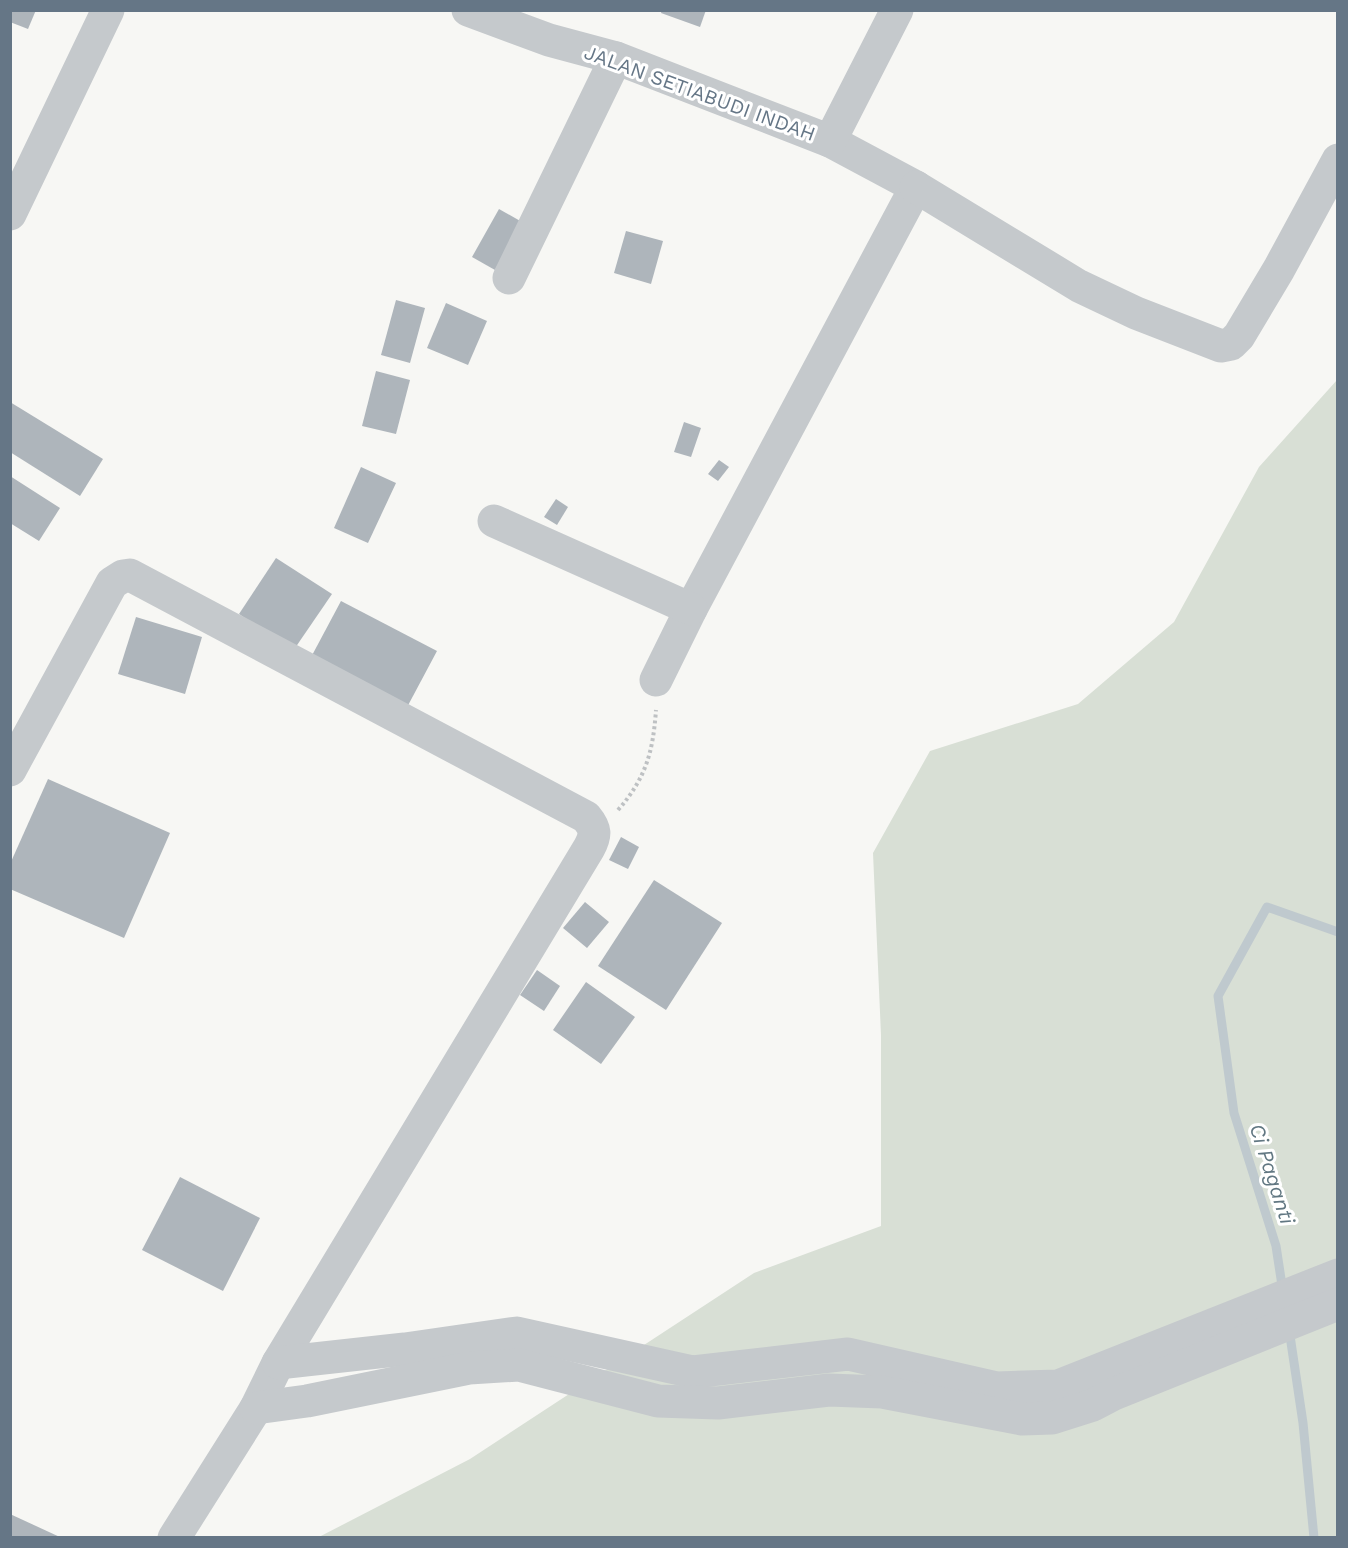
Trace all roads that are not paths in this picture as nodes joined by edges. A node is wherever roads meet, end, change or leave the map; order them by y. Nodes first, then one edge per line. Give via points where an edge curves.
1 (108, 10) edge
2 (468, 10) edge
3 (897, 10) edge
4 (616, 58) junction
5 (830, 141) junction
6 (1338, 160) edge
7 (916, 186) junction
8 (10, 214) edge
9 (509, 278) dead end
10 (494, 521) dead end
11 (691, 609) junction
12 (657, 680) road end
13 (10, 770) edge
14 (1338, 1275) edge
15 (1338, 1304) edge
16 (278, 1363) junction
17 (1102, 1384) junction
18 (256, 1407) junction
19 (174, 1538) edge

1 - 8 street
2 - 4 street, JALAN SETIABUDI INDAH via 549,40
3 - 5 street
4 - 5 street, JALAN SETIABUDI INDAH
4 - 9 street
5 - 7 street, JALAN SETIABUDI INDAH
6 - 7 street, JALAN SETIABUDI INDAH via 1239,336 1231,344 1221,346 1079,286
7 - 11 street
10 - 11 street
11 - 12 street
13 - 16 street via 112,584 129,575 586,817 593,825 589,848
14 - 17 street
15 - 17 street
16 - 17 street via 517,1333 693,1372 848,1354 997,1388
16 - 18 street
17 - 18 street via 1093,1405 1052,1418 1022,1419 882,1392 829,1390 718,1403 658,1401 519,1365 469,1368 307,1401
18 - 19 street

